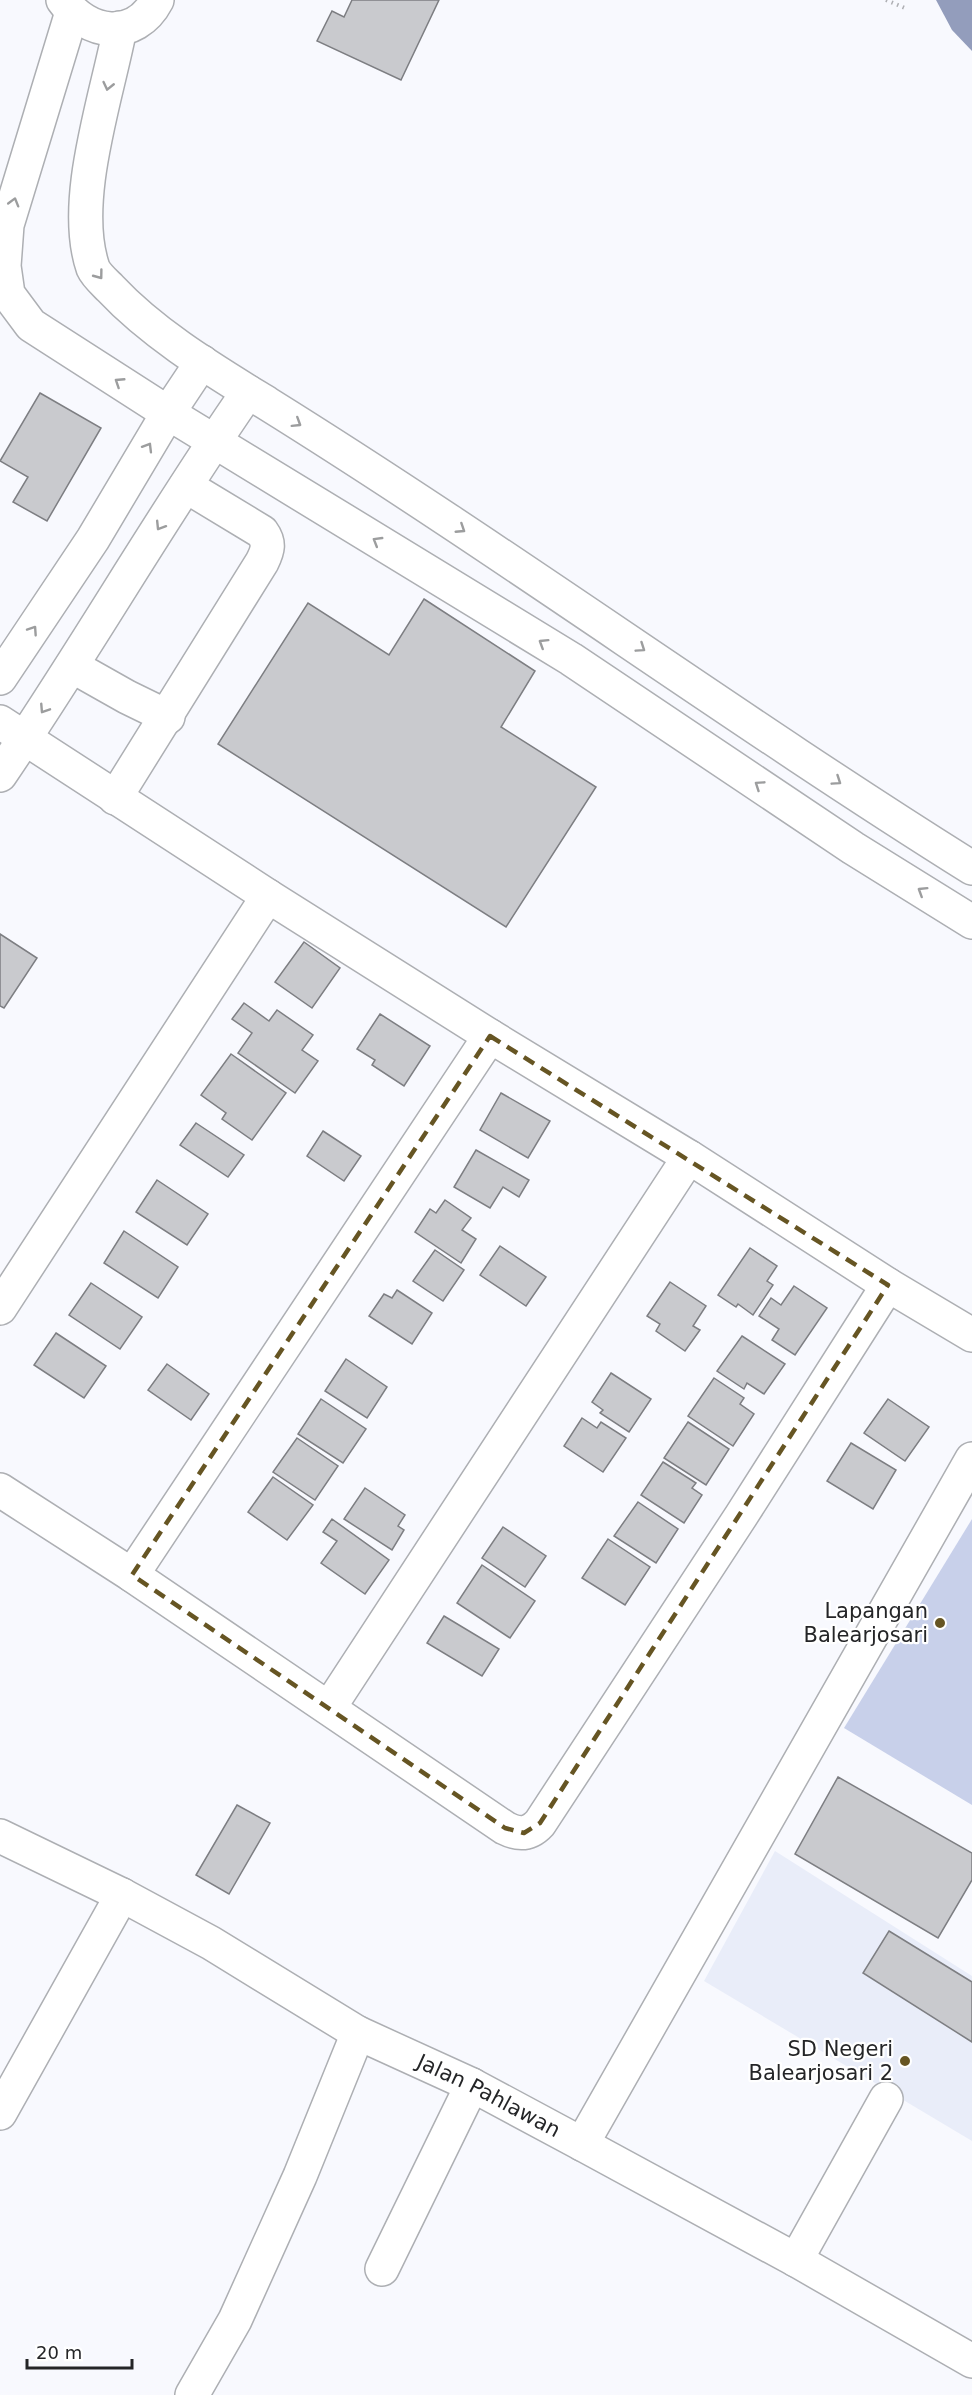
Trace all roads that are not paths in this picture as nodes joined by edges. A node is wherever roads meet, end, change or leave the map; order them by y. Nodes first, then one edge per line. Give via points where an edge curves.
1 (158, 0) edge
2 (67, 6) edge
3 (120, 28) junction
4 (2, 265) edge
5 (202, 363) junction
6 (248, 392) junction
7 (168, 413) junction
8 (214, 441) junction
9 (186, 486) junction
10 (93, 539) junction
11 (135, 566) junction
12 (599, 620) junction
13 (571, 659) junction
14 (72, 666) junction
15 (0, 678) edge
16 (168, 717) junction
17 (12, 731) edge
18 (0, 775) edge
19 (115, 798) junction
20 (972, 868) edge
21 (268, 896) junction
22 (972, 922) edge
23 (490, 1036) junction
24 (689, 1157) junction
25 (888, 1285) junction
26 (0, 1308) edge
27 (972, 1335) edge
28 (972, 1459) edge
29 (0, 1490) edge
30 (132, 1575) junction
31 (329, 1708) junction
32 (0, 1836) edge
33 (122, 1895) junction
34 (358, 2033) junction
35 (472, 2085) junction
36 (886, 2099) dead end
37 (0, 2114) edge
38 (582, 2144) junction
39 (796, 2260) junction
40 (382, 2269) dead end
41 (972, 2361) edge
42 (192, 2395) edge

1 - 3 street via 134,24
2 - 3 street via 86,23 102,29
4 -> 2 street via 7,225
3 -> 5 street via 88,170 85,221 94,270 128,308
7 -> 4 street via 32,325 8,294
5 - 6 street
5 - 7 street
6 - 8 street
6 -> 12 street
7 - 8 street
10 -> 7 street
8 - 9 street
13 -> 8 street
9 -> 11 street
9 - 16 street via 255,526 268,545 262,562
10 - 11 street
15 -> 10 street
11 - 14 street
12 - 13 street
12 -> 20 street
22 -> 13 street via 853,848
14 - 16 street
14 -> 17 street
16 - 19 street
17 - 18 street
17 - 19 street
19 - 21 street
21 - 23 street
21 - 26 street
23 - 24 street
23 - 30 street
24 - 25 street
24 - 31 street
25 - 27 street
25 - 31 street via 535,1828 519,1834 505,1828
28 - 38 street
29 - 30 street
30 - 31 street
32 - 33 street, Jalan Pahlawan
33 - 34 street, Jalan Pahlawan via 211,1943
33 - 37 street
34 - 35 street, Jalan Pahlawan
34 - 42 street via 300,2176 235,2320
35 - 38 street, Jalan Pahlawan
35 - 40 street
36 - 39 street
38 - 39 street, Jalan Pahlawan
39 - 41 street, Jalan Pahlawan

